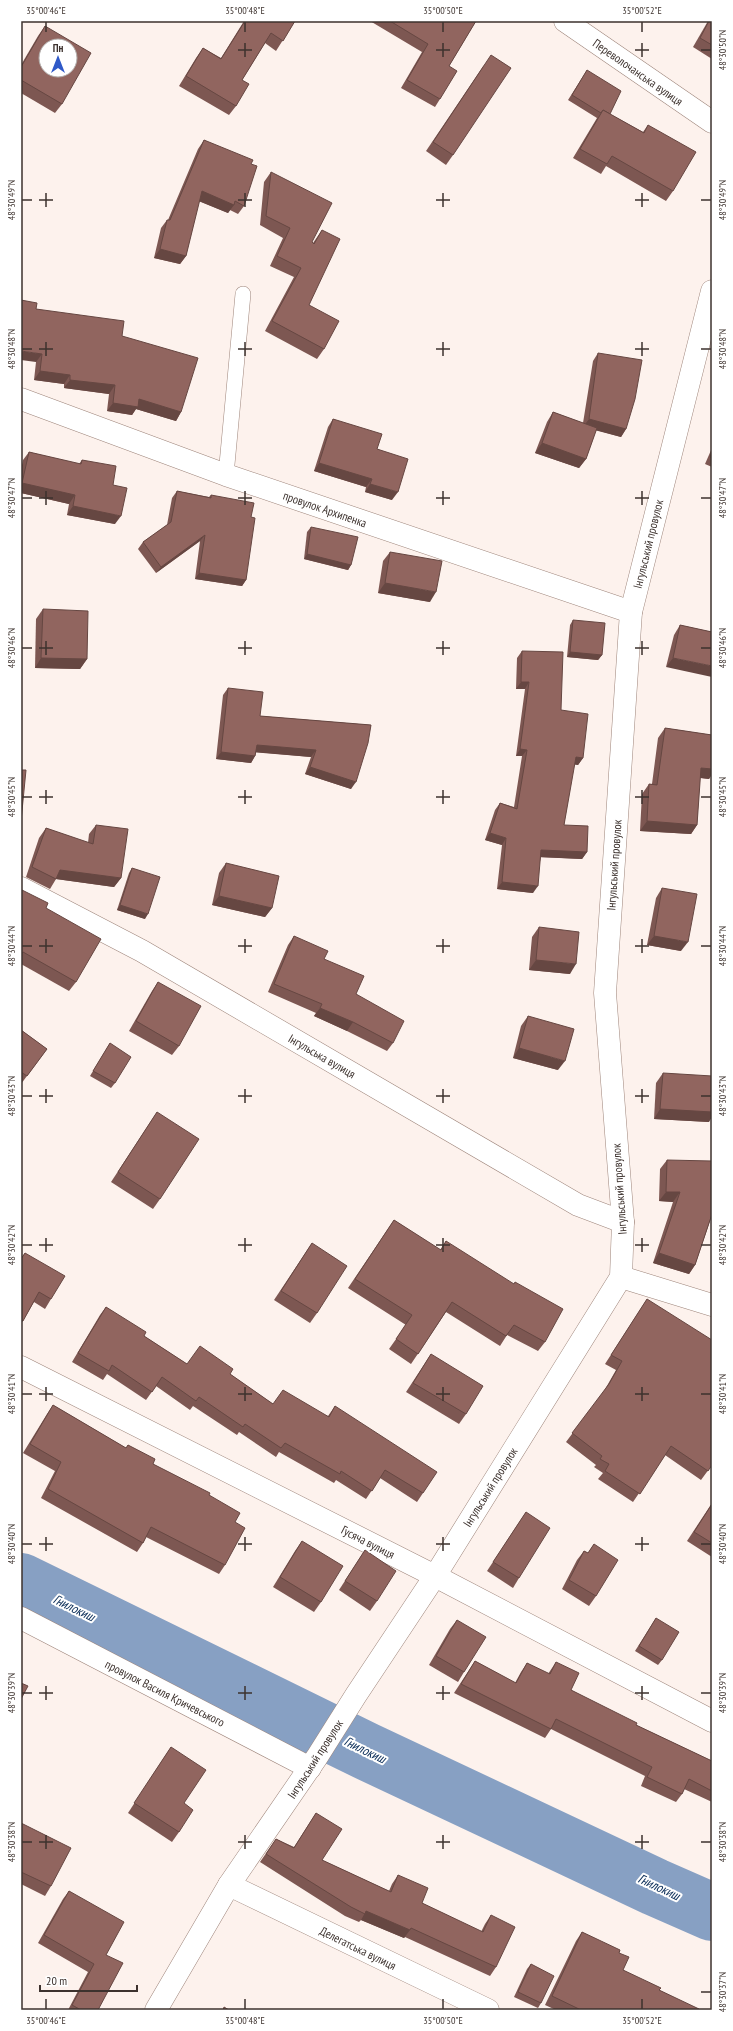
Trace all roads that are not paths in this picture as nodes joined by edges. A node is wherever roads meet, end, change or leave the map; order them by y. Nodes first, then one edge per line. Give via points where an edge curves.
1 (565, 21) edge
2 (712, 122) edge
3 (712, 291) edge
4 (243, 294) dead end
5 (21, 400) edge
6 (226, 475) junction
7 (631, 612) junction
8 (21, 888) edge
9 (624, 1222) junction
10 (621, 1277) junction
11 (712, 1305) edge
12 (21, 1367) edge
13 (435, 1576) junction
14 (21, 1618) edge
15 (712, 1721) edge
16 (314, 1763) junction
17 (229, 1885) junction
18 (156, 2010) edge
19 (488, 2010) edge

1 - 2 street, Переволочанська вулиця
3 - 7 street, Інгульський провулок
4 - 6 lane
5 - 6 street, провулок Архипенка
6 - 7 street, провулок Архипенка
7 - 9 street, Інгульський провулок via 605,993
8 - 9 street, Інгульська вулиця via 142,951 578,1205
9 - 10 street, Інгульський провулок
10 - 11 street
10 - 13 street, Інгульський провулок
12 - 13 street, Гусяча вулиця
13 - 15 street, Гусяча вулиця
13 - 16 street, Інгульський провулок
14 - 16 street, провулок Василя Кричевського
16 - 17 street, Інгульський провулок
17 - 18 street, Інгульський провулок
17 - 19 street, Делегатська вулиця

